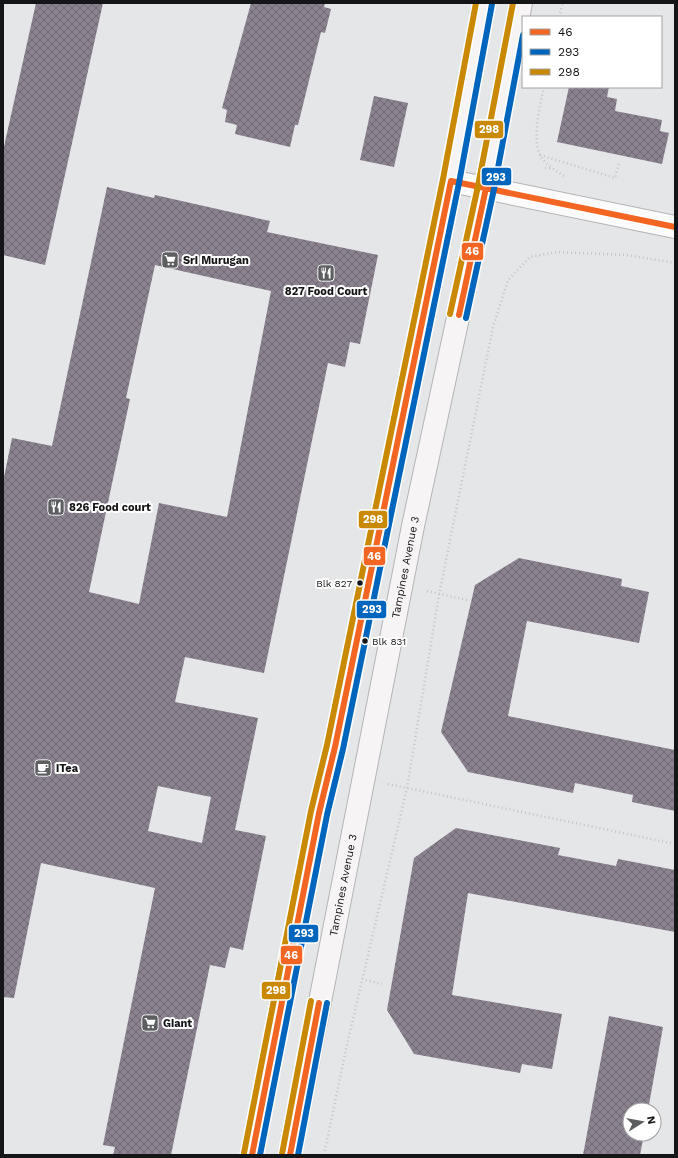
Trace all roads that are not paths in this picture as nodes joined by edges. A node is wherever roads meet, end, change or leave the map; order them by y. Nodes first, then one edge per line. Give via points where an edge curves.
1 (484, 3) edge
2 (521, 3) edge
3 (450, 181) junction
4 (486, 188) junction
5 (675, 227) edge
6 (252, 1155) edge
7 (290, 1155) edge

1 - 3 street
2 - 4 street, Tampines Avenue 3
3 - 4 street
3 - 6 street
4 - 5 street
4 - 7 street, Tampines Avenue 3 via 415,518

